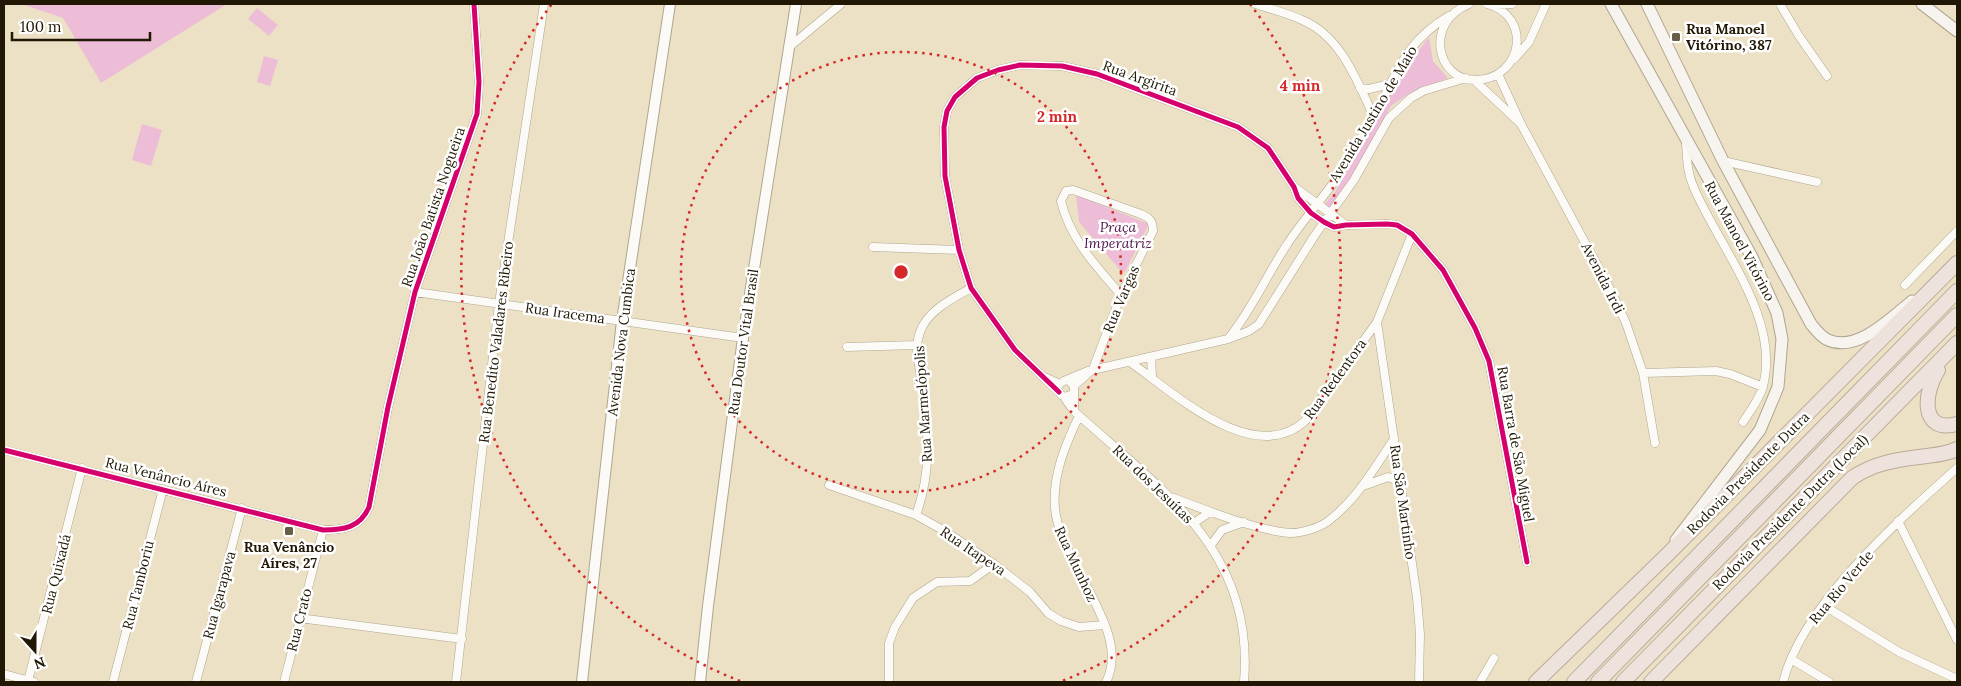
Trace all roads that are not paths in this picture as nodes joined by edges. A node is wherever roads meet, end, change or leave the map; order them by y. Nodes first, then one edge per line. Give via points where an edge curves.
1 (474, 4) edge
2 (544, 4) edge
3 (670, 4) edge
4 (796, 4) edge
5 (841, 4) edge
6 (1254, 4) edge
7 (1489, 4) edge
8 (1512, 4) edge
9 (1546, 4) edge
10 (1611, 4) edge
11 (1647, 4) edge
12 (1780, 4) edge
13 (1922, 4) edge
14 (1464, 5) edge
15 (1449, 16) junction
16 (1957, 31) edge
17 (788, 48) junction
18 (1511, 63) junction
19 (1498, 74) junction
20 (1827, 76) dead end
21 (1470, 79) junction
22 (1390, 84) junction
23 (1360, 88) junction
24 (1374, 117) junction
25 (1521, 124) junction
26 (1686, 142) junction
27 (1723, 161) junction
28 (1817, 182) dead end
29 (1294, 187) junction
30 (1316, 205) junction
31 (1311, 213) junction
32 (1330, 214) junction
33 (1324, 222) junction
34 (1346, 224) junction
35 (1957, 231) edge
36 (1412, 234) junction
37 (873, 247) dead end
38 (959, 250) junction
39 (1957, 262) edge
40 (1946, 274) junction
41 (1905, 285) dead end
42 (971, 288) junction
43 (1957, 291) edge
44 (415, 292) junction
45 (1121, 295) junction
46 (499, 303) junction
47 (1957, 315) edge
48 (622, 321) junction
49 (1377, 322) junction
50 (743, 338) junction
51 (1228, 339) junction
52 (917, 345) junction
53 (1955, 345) edge
54 (847, 347) dead end
55 (1151, 357) junction
56 (1130, 362) junction
57 (1093, 369) junction
58 (1643, 373) junction
59 (1152, 377) junction
60 (1763, 387) junction
61 (1061, 388) junction
62 (1074, 390) junction
63 (1077, 414) junction
64 (1743, 422) dead end
65 (1957, 424) edge
66 (1394, 439) junction
67 (1655, 444) dead end
68 (1957, 449) edge
69 (4, 450) edge
70 (82, 468) junction
71 (1957, 468) edge
72 (1401, 482) junction
73 (829, 485) dead end
74 (1361, 487) junction
75 (163, 489) junction
76 (1170, 496) junction
77 (242, 508) junction
78 (1210, 512) junction
79 (916, 514) junction
80 (1898, 521) junction
81 (1244, 522) junction
82 (1194, 523) junction
83 (323, 530) junction
84 (1211, 545) junction
85 (1666, 556) junction
86 (1527, 562) dead end
87 (994, 564) junction
88 (1823, 605) junction
89 (299, 618) junction
90 (1106, 625) junction
91 (462, 639) junction
92 (1957, 640) edge
93 (1494, 658) dead end
94 (1791, 659) junction
95 (701, 667) junction
96 (4, 674) edge
97 (1957, 679) edge
98 (31, 682) edge
99 (113, 682) edge
100 (196, 682) edge
101 (284, 682) edge
102 (456, 682) edge
103 (582, 682) edge
104 (700, 682) edge
105 (707, 682) edge
106 (889, 682) edge
107 (1106, 682) edge
108 (1244, 682) edge
109 (1418, 682) edge
110 (1480, 682) edge
111 (1536, 682) edge
112 (1574, 682) edge
113 (1598, 682) edge
114 (1623, 682) edge
115 (1651, 682) edge
116 (1782, 682) edge
117 (1828, 682) edge

1 - 44 street, Rua João Batista Nogueira via 479,82 476,114
2 - 46 street, Rua Benedito Valadares Ribeiro
3 - 48 street, Avenida Nova Cumbica
4 - 17 street, Rua Doutor Vital Brasil
5 - 17 street
6 - 23 street via 1303,20 1323,32 1341,53
7 - 8 street
7 - 18 street via 1512,21 1517,44
9 - 18 street via 1529,42
10 - 26 main road, Rua Manoel Vitórino
11 - 27 main road, Rua Manoel Vitórino
12 - 20 street
13 - 16 main road
14 - 15 street, Avenida Justino de Maio
15 - 21 street, Avenida Irdi via 1440,32 1442,57 1451,69
15 - 22 street, Avenida Justino de Maio via 1430,26 1417,40 1399,64
17 - 50 street, Rua Doutor Vital Brasil
18 - 19 street
19 - 21 street, Avenida Justino de Maio via 1490,79
19 - 25 street, Avenida Irdi
21 - 25 street, Avenida Irdi
21 - 32 street, Avenida Justino de Maio via 1423,91 1389,118 1354,180
22 - 23 street
22 - 24 street, Avenida Justino de Maio
23 - 24 street
24 - 30 street, Avenida Justino de Maio
25 - 58 street, Avenida Irdi via 1609,288 1626,323
26 - 60 street via 1687,164 1694,188 1757,313 1768,360
26 - 85 main road, Rua Manoel Vitórino via 1768,289 1782,339 1781,364 1776,394 1760,430 1688,522
27 - 28 street
27 - 40 main road, Rua Manoel Vitórino via 1799,306 1811,324 1828,340 1857,340 1871,334
29 - 30 street, Rua Argirita
29 - 31 street, Rua Argirita via 1298,198
29 - 38 street, Rua Argirita via 1268,148 1238,127 1097,74 1062,66 1020,65 978,78 954,97 948,111 944,127 945,176
30 - 31 street, Avenida Justino de Maio
30 - 32 street, Rua Argirita
31 - 33 street, Rua Argirita
31 - 51 street, Avenida Justino de Maio via 1286,246
32 - 33 street, Avenida Justino de Maio
32 - 34 street
33 - 34 street, Rua Barra de São Miguel via 1334,227
33 - 51 street, Avenida Justino de Maio via 1265,316 1249,331
34 - 36 street, Rua Barra de São Miguel via 1396,225
35 - 41 street
36 - 49 street, Rua Redentora
36 - 86 street, Rua Barra de São Miguel via 1443,270 1487,353 1496,386
37 - 38 street
38 - 42 street, Rua Argirita
39 - 40 highway, Rodovia Presidente Dutra
40 - 85 highway, Rodovia Presidente Dutra
42 - 52 street, Rua Marmelópolis via 952,298 926,322
42 - 61 street, Rua dos Jesuítas via 1015,350 1036,372
43 - 112 highway, Rodovia Presidente Dutra
44 - 46 street, Rua Iracema
44 - 83 street, Rua João Batista Nogueira via 368,507 354,525
45 - 45 street, Rua Vargas via 1076,238 1062,207 1066,191 1073,190 1138,212 1152,221 1153,231
45 - 57 street, Rua Vargas
46 - 48 street, Rua Iracema
46 - 91 street, Rua Benedito Valadares Ribeiro
47 - 113 highway
48 - 50 street, Rua Iracema
48 - 103 street, Avenida Nova Cumbica
49 - 59 street, Rua Redentora via 1305,421 1285,435 1256,436 1232,429 1206,416
49 - 66 street, Rua São Martinho
50 - 95 street, Rua Doutor Vital Brasil
51 - 55 street
52 - 54 street
52 - 79 street, Rua Marmelópolis via 928,463
53 - 65 highway via 1929,384 1926,402 1932,417 1938,422
53 - 114 highway, Rodovia Presidente Dutra (Local)
55 - 56 street
55 - 59 street
56 - 57 street
56 - 59 street, Rua Redentora
57 - 61 street
57 - 62 street
58 - 60 street via 1716,371
58 - 67 street, Avenida Irdi
60 - 64 street
61 - 62 street via 1068,381
61 - 62 street via 1070,397
61 - 63 street, Rua dos Jesuítas
62 - 63 street
63 - 76 street, Rua dos Jesuítas
63 - 90 street, Rua Munhoz via 1056,481 1056,515 1064,543
66 - 72 street, Rua São Martinho
66 - 74 street
68 - 115 highway via 1867,468 1852,478
69 - 70 street, Rua Venâncio Aíres
70 - 75 street, Rua Venâncio Aíres
70 - 98 street, Rua Quixadá
71 - 80 street, Rua Rio Verde
72 - 74 street via 1388,477
72 - 109 street, Rua São Martinho via 1420,634
73 - 79 street, Rua Itapeva
74 - 81 street via 1326,523 1303,531 1280,532
75 - 77 street, Rua Venâncio Aíres
75 - 99 street, Rua Tamboriu
76 - 78 street
76 - 82 street, Rua dos Jesuítas
77 - 83 street, Rua Venâncio Aíres
77 - 100 street, Rua Igarapava
78 - 81 street
78 - 82 street
79 - 87 street, Rua Itapeva
80 - 88 street, Rua Rio Verde
80 - 92 street
81 - 84 street via 1222,530
82 - 84 street, Rua dos Jesuítas
83 - 89 street, Rua Crato
84 - 108 street, Rua dos Jesuítas via 1237,601 1243,641
85 - 111 highway, Rodovia Presidente Dutra
87 - 90 street, Rua Itapeva via 1030,592 1055,619 1079,627
87 - 106 street via 970,581 937,582 913,598 889,643
88 - 94 street, Rua Rio Verde
88 - 97 street via 1899,652
89 - 91 street
89 - 101 street, Rua Crato
90 - 107 street, Rua Munhoz via 1114,655
91 - 102 street, Rua Benedito Valadares Ribeiro
93 - 110 street
94 - 116 street, Rua Rio Verde
94 - 117 street
95 - 104 street, Rua Doutor Vital Brasil
95 - 105 street
96 - 98 street

